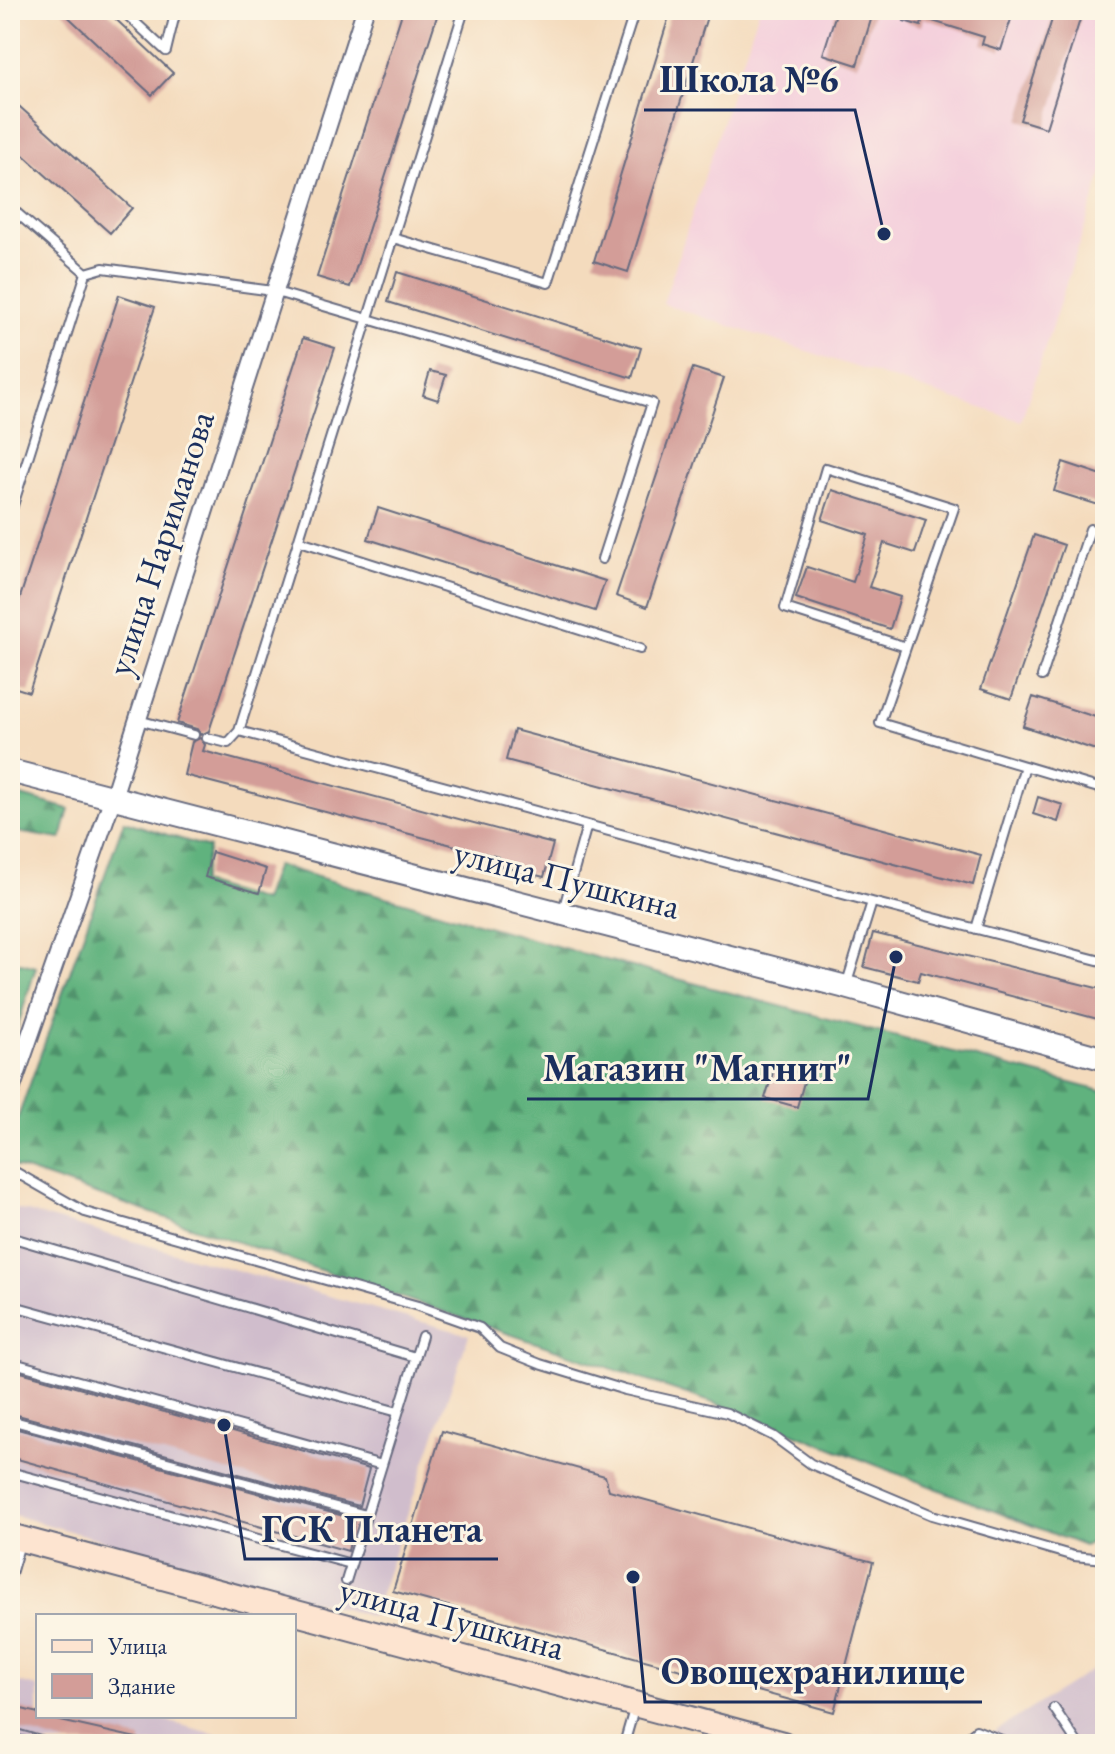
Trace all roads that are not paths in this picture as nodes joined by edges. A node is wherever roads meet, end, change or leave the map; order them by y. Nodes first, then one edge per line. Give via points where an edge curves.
1 (122, 10) edge
2 (176, 10) edge
3 (365, 10) edge
4 (464, 10) edge
5 (635, 10) edge
6 (10, 207) edge
7 (393, 238) junction
8 (86, 273) junction
9 (273, 291) junction
10 (369, 317) junction
11 (10, 515) edge
12 (1105, 534) edge
13 (300, 541) junction
14 (602, 559) dead end
15 (906, 647) junction
16 (640, 649) dead end
17 (1042, 676) dead end
18 (138, 720) junction
19 (239, 731) junction
20 (194, 735) dead end
21 (207, 738) dead end
22 (1025, 766) junction
23 (10, 771) edge
24 (1105, 790) edge
25 (112, 800) junction
26 (587, 825) junction
27 (872, 902) junction
28 (562, 914) junction
29 (976, 929) junction
30 (1105, 962) edge
31 (846, 987) junction
32 (1105, 1059) edge
33 (10, 1093) edge
34 (10, 1169) edge
35 (10, 1237) edge
36 (10, 1305) edge
37 (422, 1336) dead end
38 (415, 1357) junction
39 (10, 1362) edge
40 (398, 1412) junction
41 (10, 1420) edge
42 (382, 1465) junction
43 (10, 1472) edge
44 (366, 1515) junction
45 (15, 1538) edge
46 (1105, 1559) edge
47 (351, 1564) junction
48 (10, 1577) edge
49 (346, 1581) dead end
50 (635, 1705) junction
51 (1054, 1708) dead end
52 (10, 1738) edge
53 (34, 1744) edge
54 (624, 1744) edge
55 (783, 1744) edge
56 (960, 1744) edge
57 (1012, 1744) edge
58 (1078, 1744) edge

1 - 2 lane via 166,51
3 - 9 street, улица Нариманова
4 - 7 lane
5 - 7 lane via 548,283
6 - 8 lane
7 - 10 lane
8 - 9 lane via 103,268
8 - 11 lane
9 - 10 lane
9 - 18 street, улица Нариманова
10 - 13 lane
10 - 14 lane via 652,403
12 - 17 lane via 1090,529
13 - 16 lane
13 - 19 lane
15 - 15 lane via 954,508 826,468 785,608
15 - 22 lane via 880,723
18 - 20 lane
18 - 25 street, улица Нариманова
19 - 21 lane via 228,743
19 - 26 lane
22 - 24 lane
22 - 29 lane
23 - 25 street, улица Пушкина
25 - 28 street, улица Пушкина
25 - 33 street, улица Нариманова
26 - 27 lane
26 - 28 lane
27 - 29 lane
27 - 31 lane
28 - 31 street, улица Пушкина
29 - 30 lane
31 - 32 street, улица Пушкина
34 - 46 lane via 85,1212 418,1306 480,1328 500,1348 540,1364 727,1413 773,1436 811,1464 932,1515 1074,1556
35 - 38 lane
36 - 40 lane
37 - 38 lane
38 - 40 lane
39 - 42 lane
40 - 42 lane
41 - 44 lane
42 - 44 lane
43 - 47 lane
44 - 47 lane
45 - 48 lane
45 - 50 main road, улица Пушкина
47 - 49 lane
50 - 54 lane
50 - 55 main road, улица Пушкина
51 - 58 lane
52 - 53 lane
56 - 57 lane via 976,1730

